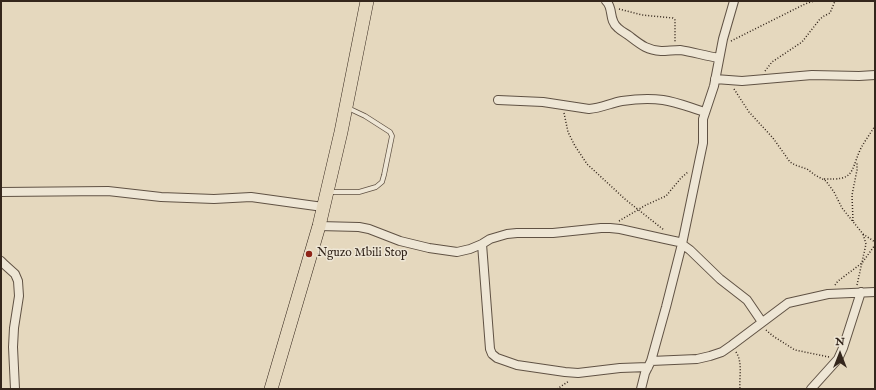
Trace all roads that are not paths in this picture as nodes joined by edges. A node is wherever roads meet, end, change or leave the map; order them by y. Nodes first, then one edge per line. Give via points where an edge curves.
1 (367, 1) edge
2 (734, 1) edge
3 (608, 3) edge
4 (719, 58) junction
5 (875, 75) edge
6 (715, 79) junction
7 (498, 100) dead end
8 (346, 107) junction
9 (705, 112) junction
10 (1, 192) edge
11 (327, 192) junction
12 (323, 206) junction
13 (319, 226) junction
14 (680, 243) junction
15 (482, 244) junction
16 (1, 261) edge
17 (858, 292) junction
18 (875, 292) edge
19 (761, 324) junction
20 (649, 364) junction
21 (15, 389) edge
22 (271, 389) edge
23 (641, 389) edge
24 (813, 389) edge

1 - 8 highway
2 - 4 street
3 - 4 street via 615,25 646,48 686,51
4 - 6 street
5 - 6 street via 812,75 742,81
6 - 9 street
7 - 9 street via 596,108 621,101 657,99
8 - 11 highway
8 - 11 lane via 390,132 392,136 384,175 382,182 376,187 359,192
9 - 14 street via 704,143
10 - 12 street via 108,192 214,199 251,197
11 - 12 highway
12 - 13 highway
13 - 15 street via 359,227 400,241 456,252
13 - 22 highway
14 - 15 street via 620,229 600,228 541,234 517,233 498,236
14 - 19 street via 747,300
14 - 20 street via 666,307
15 - 20 street via 489,343 492,354 497,358 517,365 578,373
16 - 21 street via 15,274 18,281 19,296 13,347
17 - 18 street
17 - 19 street via 828,294 788,303
17 - 24 street via 838,359
19 - 20 street via 716,354 697,359
20 - 23 street

